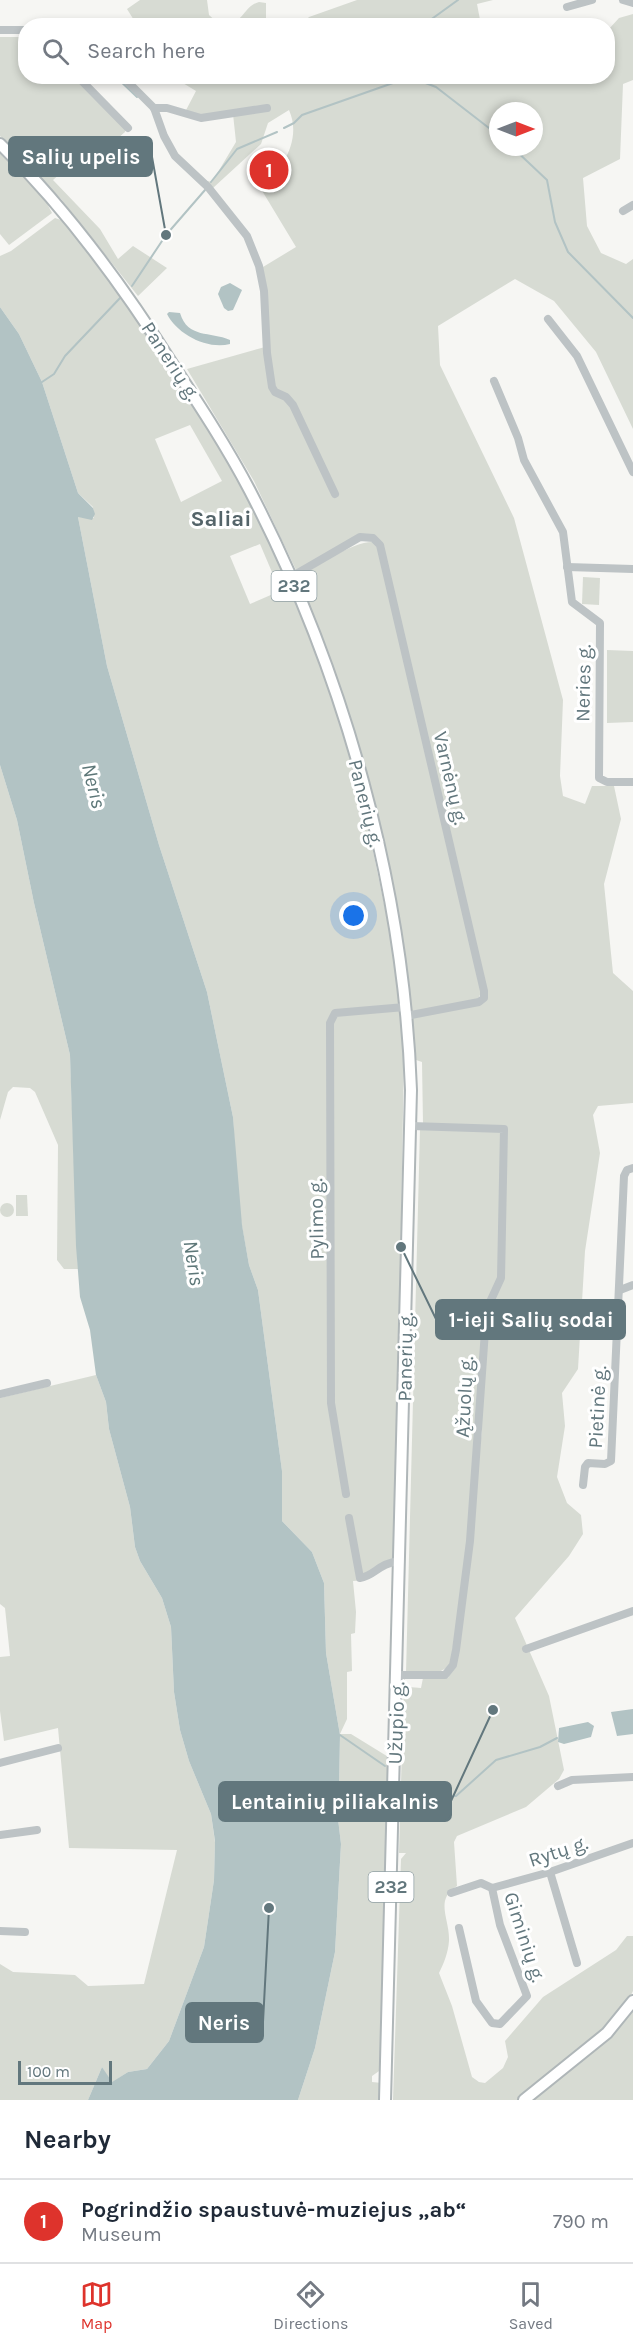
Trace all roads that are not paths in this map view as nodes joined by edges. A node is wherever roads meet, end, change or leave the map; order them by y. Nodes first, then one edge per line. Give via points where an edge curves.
1 (592, 0) edge
2 (624, 0) edge
3 (633, 3) edge
4 (567, 8) dead end
5 (0, 30) edge
6 (18, 30) edge
7 (84, 84) edge
8 (130, 84) edge
9 (154, 108) junction
10 (267, 108) dead end
11 (128, 128) dead end
12 (0, 144) edge
13 (633, 205) edge
14 (623, 211) dead end
15 (548, 319) dead end
16 (494, 381) dead end
17 (633, 472) edge
18 (334, 494) dead end
19 (567, 567) junction
20 (633, 569) edge
21 (291, 577) junction
22 (633, 782) edge
23 (406, 1012) junction
24 (411, 1126) junction
25 (633, 1168) edge
26 (633, 1285) edge
27 (620, 1290) junction
28 (47, 1383) dead end
29 (0, 1394) edge
30 (583, 1485) dead end
31 (346, 1494) dead end
32 (349, 1518) dead end
33 (400, 1562) junction
34 (633, 1611) edge
35 (526, 1649) dead end
36 (397, 1675) junction
37 (58, 1748) dead end
38 (0, 1763) edge
39 (633, 1777) edge
40 (558, 1786) dead end
41 (36, 1830) dead end
42 (0, 1834) edge
43 (633, 1843) edge
44 (550, 1872) junction
45 (492, 1888) junction
46 (451, 1893) dead end
47 (459, 1928) dead end
48 (0, 1931) edge
49 (25, 1932) dead end
50 (577, 1963) dead end
51 (633, 2001) edge
52 (385, 2100) edge
53 (524, 2100) edge

1 - 4 street
2 - 3 street
5 - 6 street
7 - 11 street
8 - 9 street
9 - 10 street via 201,118
9 - 18 street via 175,156 208,187 250,244 264,291 272,387 293,405
12 - 21 main road, Panerių g. / 232 via 54,203 133,303 230,456
13 - 14 street
15 - 17 street via 577,356
16 - 19 street, Neries g. via 521,454 563,532
19 - 20 street
19 - 22 street, Neries g. via 574,605 600,625 599,778 607,782
21 - 23 main road, Panerių g. / 232 via 329,673 364,790 383,871
21 - 23 street, Varnėnų g. via 360,537 373,538 380,545 484,991 480,1002
23 - 24 main road, Panerių g. / 232
23 - 31 street, Pylimo g. via 335,1013 330,1023 331,1403
24 - 33 main road, Panerių g. / 232
24 - 36 street, Ąžuolų g. via 504,1129 501,1278 490,1302 484,1331 471,1541 453,1665 445,1675
25 - 27 street, Pietinė g. via 624,1176
26 - 27 street
27 - 30 street, Pietinė g. via 611,1461 588,1464
28 - 29 street
32 - 33 street via 358,1576 365,1577 382,1564
33 - 36 main road, Užupio g. / 232
34 - 35 street
36 - 52 main road, Užupio g. / 232
37 - 38 street
39 - 40 street via 572,1780
41 - 42 street
43 - 44 street, Rytų g.
44 - 45 street, Rytų g.
44 - 50 street
45 - 46 street, Giminių g. via 481,1883
45 - 47 street, Giminių g. via 500,1925 527,1996 500,2024 492,2023 478,2007
48 - 49 street
51 - 53 main road via 607,2033

